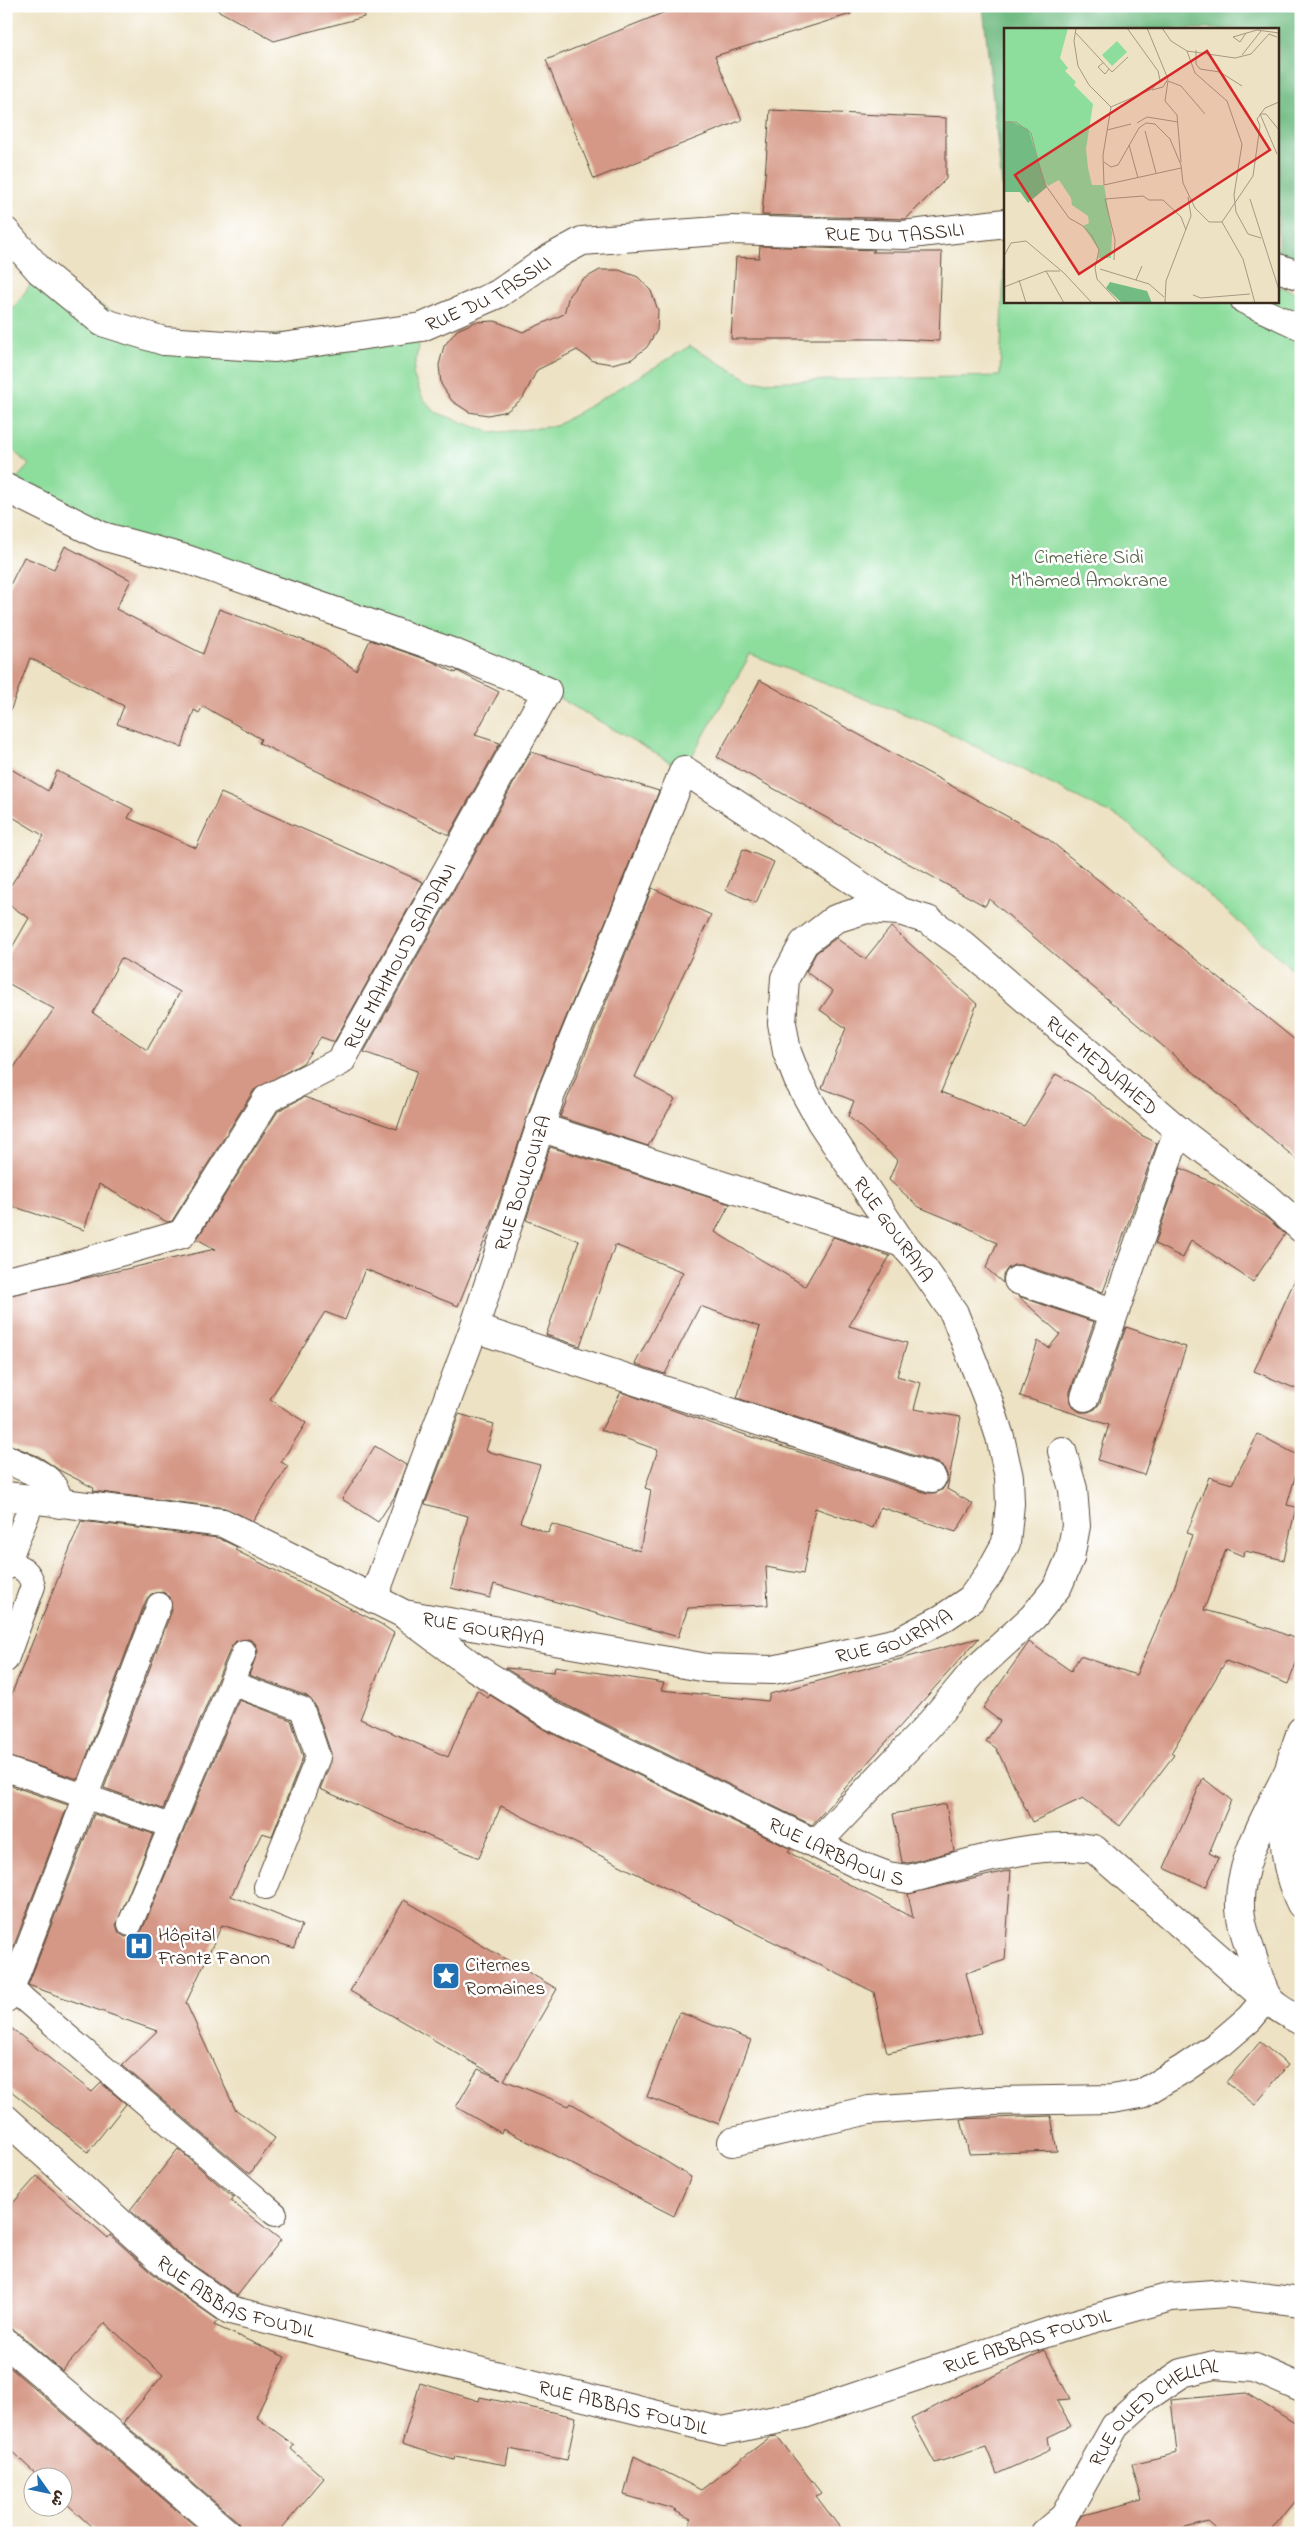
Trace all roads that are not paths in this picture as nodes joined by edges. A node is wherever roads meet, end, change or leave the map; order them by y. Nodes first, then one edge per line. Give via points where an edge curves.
1 (1004, 223) edge
2 (6, 232) edge
3 (1280, 269) edge
4 (1301, 276) edge
5 (1245, 302) edge
6 (1301, 328) edge
7 (6, 488) edge
8 (899, 911) junction
9 (539, 1127) junction
10 (1178, 1130) junction
11 (1301, 1228) edge
12 (902, 1243) junction
13 (1018, 1280) dead end
14 (6, 1281) edge
15 (1113, 1312) junction
16 (474, 1328) junction
17 (1085, 1397) dead end
18 (1062, 1451) dead end
19 (6, 1460) edge
20 (932, 1478) dead end
21 (6, 1496) edge
22 (33, 1500) junction
23 (60, 1504) junction
24 (7, 1566) edge
25 (373, 1599) junction
26 (159, 1605) dead end
27 (404, 1614) junction
28 (244, 1652) dead end
29 (6, 1660) edge
30 (231, 1683) junction
31 (1301, 1731) edge
32 (6, 1769) edge
33 (1289, 1770) junction
34 (86, 1796) junction
35 (171, 1826) junction
36 (816, 1844) junction
37 (266, 1888) dead end
38 (1301, 1904) edge
39 (130, 1924) dead end
40 (9, 1994) edge
41 (1266, 1999) junction
42 (1301, 2021) edge
43 (6, 2119) edge
44 (732, 2142) dead end
45 (276, 2214) dead end
46 (1301, 2302) edge
47 (6, 2343) edge
48 (1301, 2388) edge
49 (226, 2533) edge
50 (1045, 2533) edge

1 - 2 street, RUE DU TASSILI via 903,235 731,230 582,241 547,260 498,294 422,327 275,348 164,341 102,322 40,271
3 - 4 street
5 - 6 lane
7 - 14 street, RUE MAHMOUD SAIDANI via 102,536 186,559 454,653 547,690 341,1061 266,1099 182,1234
8 - 9 street, RUE BOULOUIZA via 684,770
8 - 10 street, RUE MEDJAHED via 928,920 963,946
8 - 12 street, RUE GOURAYA via 867,909 835,919 804,943 785,978 782,1023 787,1052 820,1122
9 - 12 street
9 - 16 street, RUE BOULOUIZA
10 - 11 street, RUE MEDJAHED via 1270,1200
10 - 15 street
12 - 27 street, RUE GOURAYA via 954,1313 988,1400 1009,1477 1006,1543 971,1599 944,1618 898,1642 773,1670 707,1668
13 - 15 street
15 - 17 street
16 - 20 street
16 - 25 street, RUE BOULOUIZA
18 - 36 street via 1073,1489 1076,1526 1070,1558 1058,1586 1033,1617 974,1670 928,1726
19 - 23 street via 50,1480
21 - 22 street, RUE GOURAYA
22 - 23 street, RUE GOURAYA
22 - 24 lane
23 - 25 street, RUE GOURAYA via 223,1523
24 - 29 lane via 22,1568 31,1576 33,1586
25 - 27 street, RUE GOURAYA
26 - 34 lane
27 - 36 street, RUE LARBAOUI S via 474,1667 552,1716
28 - 30 lane
30 - 35 lane
30 - 37 lane via 302,1709 318,1757
31 - 33 street
32 - 34 lane
33 - 38 street via 1284,1806 1286,1847 1292,1887
33 - 41 street via 1252,1848 1242,1883 1240,1916
34 - 35 lane
34 - 40 lane
35 - 39 lane
36 - 41 street, RUE LARBAOUI S via 888,1876 909,1879 1036,1848 1070,1846 1094,1849
40 - 45 lane
41 - 42 street, RUE LARBAOUI S
41 - 44 street via 1221,2043 1141,2094 1112,2099 992,2101 869,2110
43 - 46 street, RUE ABBAS FOUDIL via 168,2266 230,2310 723,2431 804,2414 1067,2326 1171,2297 1228,2293
47 - 49 street
48 - 50 street, RUE OUED CHELLAL via 1255,2368 1214,2365 1182,2373 1148,2396 1114,2426 1064,2517

